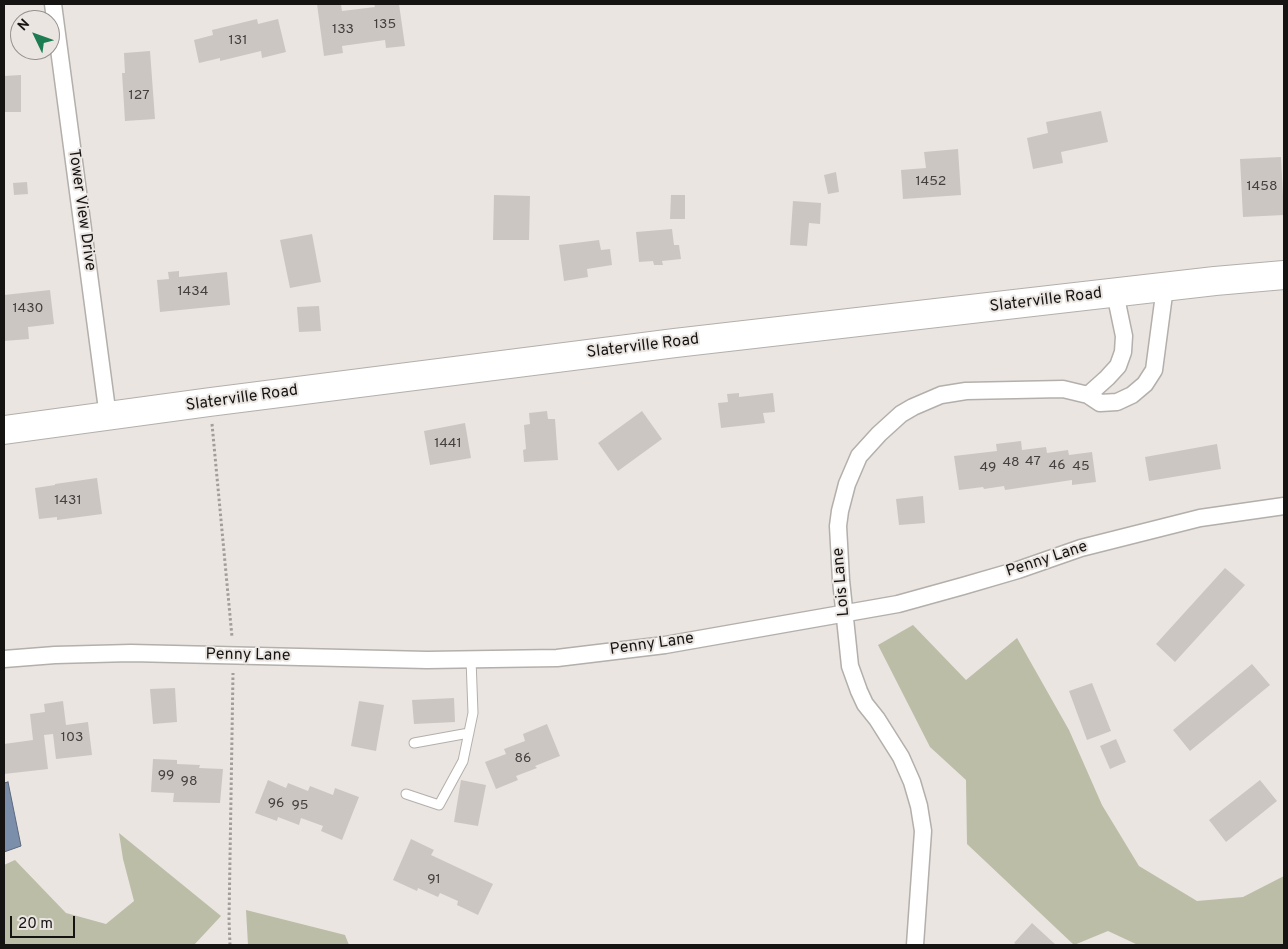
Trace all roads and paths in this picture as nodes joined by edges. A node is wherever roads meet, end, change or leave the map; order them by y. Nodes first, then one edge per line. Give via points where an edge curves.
1 (53, 4) edge
2 (1284, 276) edge
3 (1165, 287) junction
4 (1115, 293) junction
5 (1088, 395) junction
6 (210, 402) junction
7 (108, 417) junction
8 (4, 430) edge
9 (1284, 506) edge
10 (845, 613) junction
11 (233, 655) junction
12 (4, 659) edge
13 (471, 659) junction
14 (469, 733) junction
15 (414, 743) dead end
16 (406, 794) dead end
17 (230, 945) edge
18 (915, 945) edge

1 - 7 street, Tower View Drive
2 - 3 highway, Slaterville Road
3 - 4 highway, Slaterville Road
3 - 5 street, Lois Lane via 1154,370 1145,384 1117,402 1100,404
4 - 5 street via 1124,336 1123,352 1118,366
4 - 6 highway, Slaterville Road via 674,343
5 - 10 street, Lois Lane via 1063,389 966,391 941,395 901,414 860,456 847,484 838,526
6 - 7 highway, Slaterville Road
6 - 11 path
7 - 8 highway, Slaterville Road
9 - 10 street, Penny Lane via 1200,518 1080,548 1018,570 898,604
10 - 13 street, Penny Lane via 665,645 557,658
10 - 18 street, Lois Lane via 850,666 859,691 901,757 919,806 923,831
11 - 12 street, Penny Lane via 131,653
11 - 13 street, Penny Lane
11 - 17 path
13 - 14 lane
14 - 15 lane
14 - 16 lane via 463,761 439,806

